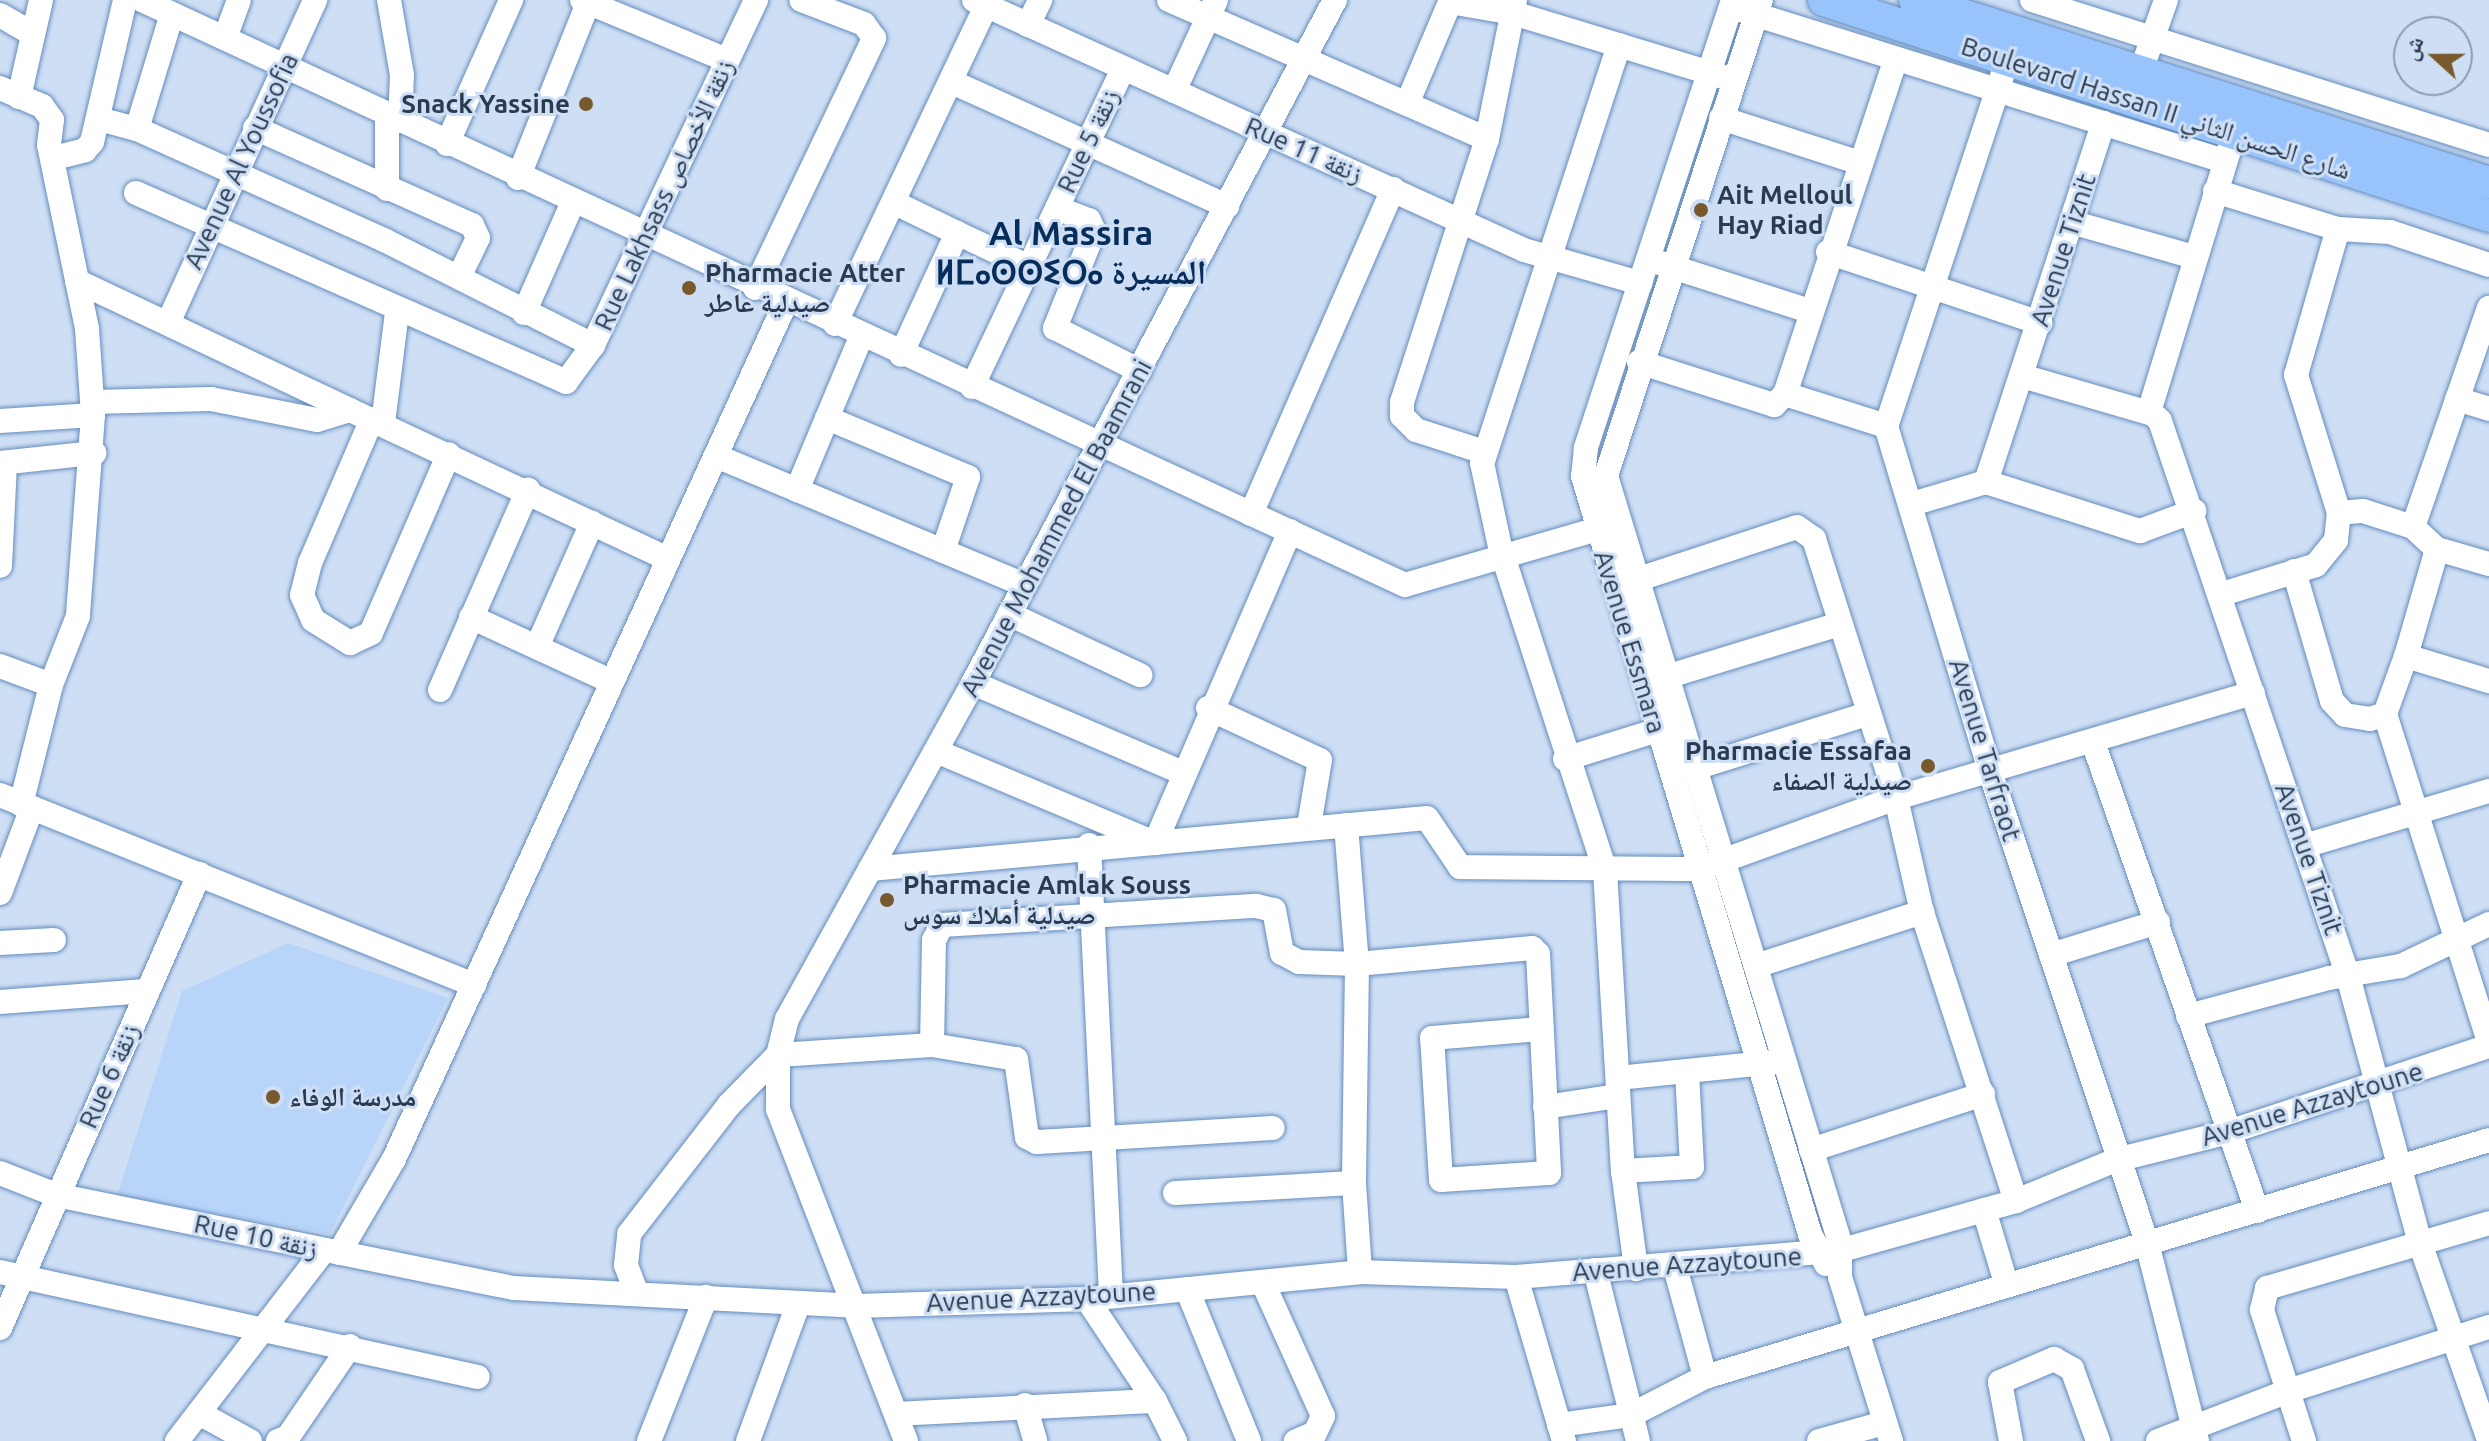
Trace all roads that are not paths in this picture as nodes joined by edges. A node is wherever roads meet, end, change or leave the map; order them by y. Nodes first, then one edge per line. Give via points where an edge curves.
1 (41, 0) edge
2 (125, 0) edge
3 (142, 0) edge
4 (239, 0) edge
5 (315, 0) edge
6 (389, 0) edge
7 (511, 0) edge
8 (756, 0) edge
9 (801, 0) edge
10 (1040, 0) edge
11 (1169, 0) edge
12 (1335, 0) edge
13 (1824, 0) edge
14 (1915, 0) edge
15 (2032, 0) edge
16 (2166, 0) edge
17 (585, 1) edge
18 (1451, 1) edge
19 (980, 3) edge
20 (1732, 3) edge
21 (1514, 6) edge
22 (1758, 7) edge
23 (169, 8) edge
24 (1212, 9) edge
25 (632, 10) edge
26 (0, 15) edge
27 (1028, 25) junction
28 (33, 34) junction
29 (2152, 36) junction
30 (225, 38) junction
31 (1619, 45) junction
32 (1304, 58) junction
33 (727, 60) junction
34 (1895, 61) junction
35 (2007, 61) junction
36 (285, 65) junction
37 (1123, 69) junction
38 (2141, 71) junction
39 (1709, 73) junction
40 (1733, 80) junction
41 (952, 82) junction
42 (1174, 91) junction
43 (9, 92) edge
44 (1997, 92) junction
45 (1407, 104) junction
46 (393, 117) junction
47 (1721, 118) junction
48 (99, 119) junction
49 (2103, 123) junction
50 (255, 128) junction
51 (137, 129) junction
52 (1265, 133) junction
53 (1487, 139) junction
54 (1088, 143) junction
55 (447, 144) junction
56 (2489, 145) edge
57 (2229, 147) junction
58 (54, 158) junction
59 (1860, 163) junction
60 (233, 172) junction
61 (518, 178) junction
62 (2489, 183) edge
63 (387, 189) junction
64 (1393, 189) junction
65 (2215, 191) junction
66 (136, 193) dead end
67 (573, 202) junction
68 (895, 203) junction
69 (1227, 206) junction
70 (1057, 208) junction
71 (2489, 216) edge
72 (1460, 221) junction
73 (2071, 222) junction
74 (210, 225) junction
75 (2338, 229) junction
76 (957, 233) junction
77 (646, 238) junction
78 (1828, 252) junction
79 (1549, 257) junction
80 (2194, 257) junction
81 (1648, 259) junction
82 (2489, 265) edge
83 (1029, 267) junction
84 (1671, 267) junction
85 (459, 277) junction
86 (77, 281) junction
87 (1640, 283) junction
88 (1932, 287) junction
89 (755, 288) junction
90 (786, 302) junction
91 (2489, 308) edge
92 (1810, 311) junction
93 (397, 312) junction
94 (524, 313) junction
95 (168, 323) junction
96 (2040, 323) junction
97 (835, 324) junction
98 (861, 337) junction
99 (593, 345) junction
100 (901, 355) junction
101 (1639, 362) junction
102 (1140, 371) junction
103 (2022, 376) junction
104 (972, 387) junction
105 (1785, 394) junction
106 (2457, 399) junction
107 (93, 408) junction
108 (2489, 409) edge
109 (2149, 412) junction
110 (368, 417) junction
111 (827, 418) junction
112 (0, 421) edge
113 (1886, 426) junction
114 (1100, 445) junction
115 (1484, 452) junction
116 (94, 453) junction
117 (449, 454) junction
118 (716, 456) junction
119 (3, 463) edge
120 (1986, 482) junction
121 (528, 490) junction
122 (797, 490) junction
123 (1912, 504) junction
124 (2194, 511) junction
125 (2339, 513) junction
126 (1251, 514) junction
127 (592, 523) junction
128 (1607, 526) junction
129 (2413, 527) junction
130 (1290, 531) junction
131 (2437, 549) junction
132 (943, 551) junction
133 (1504, 558) junction
134 (668, 559) junction
135 (2489, 564) edge
136 (0, 566) edge
137 (2294, 571) junction
138 (1636, 580) junction
139 (1025, 585) junction
140 (2222, 594) junction
141 (1009, 614) junction
142 (471, 617) junction
143 (1836, 625) junction
144 (537, 647) junction
145 (2406, 656) junction
146 (0, 666) edge
147 (1140, 675) dead end
148 (1666, 677) junction
149 (2489, 681) edge
150 (612, 682) junction
151 (973, 683) junction
152 (51, 685) junction
153 (440, 690) dead end
154 (2253, 693) junction
155 (1208, 708) junction
156 (1867, 714) junction
157 (2385, 714) junction
158 (1658, 730) junction
159 (2093, 742) junction
160 (936, 751) junction
161 (1565, 759) junction
162 (1695, 768) junction
163 (1990, 771) junction
164 (1183, 773) junction
165 (2489, 791) edge
166 (1896, 798) junction
167 (18, 802) edge
168 (2417, 810) junction
169 (1346, 825) junction
170 (1309, 826) junction
171 (1155, 843) junction
172 (1089, 845) junction
173 (2304, 846) junction
174 (1725, 862) junction
175 (870, 869) junction
176 (1700, 869) junction
177 (1605, 870) junction
178 (199, 874) junction
179 (0, 893) edge
180 (1922, 912) junction
181 (1094, 917) junction
182 (2158, 922) junction
183 (2489, 924) edge
184 (2459, 934) junction
185 (54, 940) dead end
186 (0, 943) edge
187 (2051, 955) junction
188 (1357, 964) junction
189 (1756, 966) junction
190 (2348, 976) junction
191 (474, 985) junction
192 (146, 991) junction
193 (0, 1002) edge
194 (2188, 1016) junction
195 (1540, 1029) junction
196 (2489, 1044) edge
197 (932, 1045) junction
198 (778, 1055) junction
199 (1784, 1061) junction
200 (1758, 1064) junction
201 (1687, 1071) junction
202 (2378, 1086) junction
203 (1618, 1087) junction
204 (1983, 1094) junction
205 (1545, 1107) junction
206 (1273, 1128) dead end
207 (2229, 1132) junction
208 (1105, 1135) junction
209 (2489, 1140) edge
210 (1811, 1150) junction
211 (2116, 1160) junction
212 (2400, 1165) junction
213 (1623, 1171) junction
214 (0, 1173) edge
215 (1354, 1183) junction
216 (1175, 1193) dead end
217 (56, 1195) junction
218 (2016, 1201) junction
219 (1984, 1210) junction
220 (2257, 1211) junction
221 (2489, 1223) edge
222 (2147, 1243) junction
223 (2420, 1243) junction
224 (332, 1252) junction
225 (1830, 1252) junction
226 (1675, 1267) junction
227 (1636, 1269) junction
228 (1595, 1270) junction
229 (1360, 1272) junction
230 (11, 1275) edge
231 (1516, 1277) junction
232 (1263, 1283) junction
233 (2007, 1286) junction
234 (1187, 1289) junction
235 (637, 1294) junction
236 (1111, 1295) junction
237 (706, 1297) junction
238 (1087, 1299) junction
239 (798, 1304) junction
240 (855, 1306) junction
241 (261, 1327) junction
242 (2489, 1327) edge
243 (0, 1328) edge
244 (1859, 1334) junction
245 (2451, 1338) junction
246 (350, 1346) junction
247 (478, 1377) dead end
248 (1705, 1377) junction
249 (2288, 1391) junction
250 (1155, 1401) junction
251 (1025, 1405) junction
252 (2484, 1411) edge
253 (199, 1413) junction
254 (897, 1414) junction
255 (1631, 1415) junction
256 (1887, 1432) edge
257 (1562, 1433) edge
258 (2196, 1436) edge
259 (2489, 1440) edge
260 (177, 1441) edge
261 (250, 1441) edge
262 (278, 1441) edge
263 (649, 1441) edge
264 (748, 1441) edge
265 (906, 1441) edge
266 (1035, 1441) edge
267 (1175, 1441) edge
268 (1249, 1441) edge
269 (1296, 1441) edge
270 (1638, 1441) edge
271 (1819, 1441) edge
272 (2011, 1441) edge
273 (2098, 1441) edge
274 (2158, 1441) edge
275 (2304, 1441) edge

1 - 28 street
2 - 48 street
3 - 23 street
4 - 30 street
5 - 36 street, Avenue Al Youssofia
6 - 46 street via 402,75
7 - 55 street
8 - 33 street, Rue Lakhsass زنقة الأخصاص
9 - 89 street via 864,24 874,38
10 - 27 street
11 - 24 street
12 - 32 street, Avenue Mohammed El Baamrani
13 - 35 main road, Boulevard Hassan II شارع الحسن الثاني
14 - 38 main road, Boulevard Hassan II شارع الحسن الثاني
15 - 29 street
16 - 29 street
17 - 25 street
17 - 61 street
18 - 21 street
18 - 45 street
19 - 27 street, Rue 11 زنقة
19 - 41 street
20 - 22 street
20 - 39 street, Avenue Essmara
21 - 31 street
21 - 53 street
22 - 34 street
22 - 40 street, Avenue Essmara
23 - 30 street
23 - 51 street
24 - 32 street
24 - 42 street
25 - 33 street
26 - 28 street
27 - 37 street, Rue 11 زنقة
28 - 43 street
29 - 38 street
29 - 56 street
30 - 36 street
31 - 39 street
31 - 79 street
32 - 45 street
32 - 52 street, Avenue Mohammed El Baamrani
33 - 77 street, Rue Lakhsass زنقة الأخصاص
34 - 44 street
34 - 59 street
35 - 44 street
35 - 57 main road, Boulevard Hassan II شارع الحسن الثاني
36 - 46 street
36 - 50 street, Avenue Al Youssofia
37 - 42 street, Rue 11 زنقة
37 - 54 street, Rue 5 زنقة
38 - 62 main road, Boulevard Hassan II شارع الحسن الثاني
39 - 40 street
39 - 81 street, Avenue Essmara
40 - 47 street, Avenue Essmara
41 - 54 street
41 - 68 street
42 - 52 street, Rue 11 زنقة
43 - 58 street via 42,106 52,120
44 - 49 street
44 - 88 street
45 - 53 street
46 - 55 street
46 - 63 street
47 - 59 street
47 - 84 street, Avenue Essmara
48 - 51 street
48 - 58 street via 85,150
49 - 57 street
49 - 73 street, Avenue Tiznit
50 - 60 street, Avenue Al Youssofia
50 - 63 street
51 - 60 street
52 - 64 street, Rue 11 زنقة
52 - 69 street, Avenue Mohammed El Baamrani
53 - 72 street
54 - 69 street
54 - 70 street, Rue 5 زنقة
55 - 61 street
57 - 65 street
57 - 71 main road, Boulevard Hassan II شارع الحسن الثاني
58 - 86 street
59 - 78 street
60 - 74 street, Avenue Al Youssofia
60 - 85 street
61 - 67 street
63 - 85 street via 472,225 478,238
64 - 72 street, Rue 11 زنقة
64 - 126 street
65 - 75 street
65 - 80 street
66 - 74 street
67 - 77 street
67 - 94 street
68 - 76 street
68 - 97 street
69 - 102 street, Avenue Mohammed El Baamrani
70 - 83 street, Rue 5 زنقة
70 - 102 street via 1089,220 1094,231 1055,328
72 - 79 street, Rue 11 زنقة
72 - 115 street via 1402,416 1416,430
73 - 80 street
73 - 96 street, Avenue Tiznit
74 - 93 street
74 - 95 street, Avenue Al Youssofia
75 - 82 street via 2390,232
75 - 125 street via 2296,375
76 - 83 street
76 - 100 street
77 - 89 street
77 - 99 street, Rue Lakhsass زنقة الأخصاص
78 - 88 street
78 - 92 street
79 - 87 street, Rue 11 زنقة
79 - 115 street
80 - 109 street
81 - 84 street
81 - 87 street, Avenue Essmara
83 - 104 street, Rue 5 زنقة
84 - 92 street
84 - 101 street, Avenue Essmara
85 - 94 street
86 - 95 street
86 - 107 street
87 - 128 street, Avenue Essmara via 1586,448 1585,490
88 - 96 street
88 - 113 street
89 - 90 street
90 - 97 street
90 - 118 street
91 - 106 street
92 - 105 street
93 - 99 street, Rue Lakhsass زنقة الأخصاص via 563,381 578,374
93 - 110 street
94 - 99 street
95 - 110 street
96 - 103 street, Avenue Tiznit
97 - 98 street
98 - 100 street
98 - 111 street
100 - 104 street
101 - 105 street via 1774,405
101 - 128 street, Avenue Essmara via 1606,466
102 - 114 street, Avenue Mohammed El Baamrani
103 - 109 street
103 - 120 street, Avenue Tiznit
104 - 114 street
105 - 113 street
106 - 108 street
106 - 129 street
107 - 110 street via 211,399 317,420
107 - 112 street
107 - 116 street
109 - 124 street, Avenue Tiznit via 2160,421
110 - 117 street
110 - 117 street via 302,595 313,620 350,643 371,633
111 - 122 street
111 - 132 street via 968,477
113 - 123 street, Avenue Tarfraot
114 - 126 street
114 - 139 street, Avenue Mohammed El Baamrani
115 - 133 street
116 - 119 street
116 - 152 street via 78,616
117 - 121 street
118 - 122 street
118 - 134 street
119 - 136 street
120 - 123 street
120 - 124 street via 2140,531
121 - 127 street
121 - 142 street
122 - 132 street
123 - 163 street, Avenue Tarfraot
124 - 140 street, Avenue Tiznit
125 - 129 street via 2363,511
125 - 137 street via 2326,559
126 - 130 street
127 - 134 street
127 - 144 street
128 - 133 street
128 - 138 street, Avenue Essmara
128 - 158 street, Avenue Essmara
129 - 131 street
130 - 133 street via 1405,585
130 - 155 street
131 - 135 street
131 - 145 street
132 - 139 street
133 - 161 street
134 - 150 street
137 - 140 street
137 - 157 street via 2337,709 2356,719
138 - 143 street via 1805,529 1814,539
138 - 148 street, Avenue Essmara
139 - 141 street, Avenue Mohammed El Baamrani
140 - 154 street, Avenue Tiznit
141 - 147 street
141 - 151 street, Avenue Mohammed El Baamrani
142 - 144 street
142 - 153 street
143 - 148 street
143 - 156 street
144 - 150 street
145 - 149 street
145 - 157 street
146 - 152 street
148 - 162 street, Avenue Essmara
150 - 191 street
151 - 160 street, Avenue Mohammed El Baamrani
151 - 164 street
152 - 167 street
154 - 159 street
154 - 173 street, Avenue Tiznit
155 - 164 street
155 - 170 street via 1320,760
156 - 162 street
156 - 166 street
157 - 168 street
158 - 161 street
158 - 176 street, Avenue Essmara
159 - 163 street
159 - 182 street
160 - 171 street
160 - 175 street, Avenue Mohammed El Baamrani
161 - 177 street
162 - 174 street, Avenue Essmara
163 - 166 street
163 - 187 street, Avenue Tarfraot
164 - 171 street
165 - 168 street
166 - 174 street
166 - 180 street
167 - 178 street
167 - 179 street
168 - 173 street
168 - 184 street
169 - 170 street
169 - 177 street via 1427,818 1460,867
169 - 188 street
170 - 171 street
171 - 172 street
172 - 175 street
172 - 181 street
173 - 190 street, Avenue Tiznit
174 - 176 street
174 - 189 street, Avenue Essmara
175 - 198 street, Avenue Mohammed El Baamrani via 787,1019
176 - 177 street
176 - 200 street, Avenue Essmara
177 - 203 street
178 - 191 street
178 - 192 street, Rue 6 زنقة
180 - 189 street
180 - 204 street
181 - 188 street via 1266,906 1277,914 1286,958
181 - 197 street via 942,925 934,940
181 - 208 street
182 - 187 street
182 - 194 street
183 - 184 street
184 - 190 street via 2401,966
184 - 196 street
185 - 186 street
187 - 211 street, Avenue Tarfraot
188 - 195 street via 1532,948 1538,954
188 - 215 street
189 - 199 street, Avenue Essmara
190 - 194 street
190 - 202 street, Avenue Tiznit
191 - 224 street via 394,1159
192 - 193 street
192 - 217 street, Rue 6 زنقة
194 - 207 street
195 - 205 street
195 - 205 street via 1432,1038 1441,1180 1549,1173
196 - 202 street, Avenue Azzaytoune
197 - 198 street
197 - 208 street via 1019,1061 1032,1140
198 - 235 street via 729,1105 629,1234 626,1265
198 - 240 street via 778,1109
199 - 200 street
199 - 210 street, Avenue Essmara
200 - 201 street
200 - 225 street, Avenue Essmara
201 - 203 street
201 - 213 street via 1692,1167
202 - 207 street, Avenue Azzaytoune
202 - 212 street, Avenue Tiznit
203 - 205 street
203 - 213 street
204 - 210 street
204 - 218 street
206 - 208 street
207 - 211 street, Avenue Azzaytoune
207 - 220 street
208 - 236 street
209 - 212 street
210 - 225 street, Avenue Essmara
211 - 218 street, Avenue Azzaytoune
211 - 222 street, Avenue Tarfraot
212 - 220 street
212 - 223 street, Avenue Tiznit
213 - 227 street
214 - 217 street, Rue 10 زنقة
215 - 216 street
215 - 229 street
217 - 224 street, Rue 10 زنقة
217 - 230 street, Rue 6 زنقة
218 - 219 street, Avenue Azzaytoune
219 - 225 street, Avenue Azzaytoune
219 - 233 street
220 - 222 street
221 - 223 street
222 - 233 street
222 - 258 street, Avenue Tarfraot
223 - 245 street, Avenue Tiznit
223 - 249 street via 2267,1288 2261,1301
224 - 235 street, Rue 10 زنقة via 514,1288
224 - 241 street
225 - 226 street, Avenue Azzaytoune
225 - 244 street, Avenue Essmara
226 - 227 street, Avenue Azzaytoune
226 - 248 street
227 - 228 street, Avenue Azzaytoune
228 - 231 street, Avenue Azzaytoune
228 - 255 street
229 - 231 street, Avenue Azzaytoune
229 - 232 street, Avenue Azzaytoune
230 - 241 street
230 - 243 street, Rue 6 زنقة
231 - 257 street
232 - 234 street, Avenue Azzaytoune
232 - 269 street via 1323,1416 1315,1433
233 - 244 street
234 - 236 street, Avenue Azzaytoune
234 - 268 street
235 - 237 street, Rue 10 زنقة
236 - 238 street, Avenue Azzaytoune
237 - 239 street, Avenue Azzaytoune
237 - 263 street
238 - 240 street, Avenue Azzaytoune
238 - 250 street
239 - 240 street, Avenue Azzaytoune
239 - 264 street
240 - 254 street
241 - 246 street
241 - 253 street
242 - 245 street
244 - 248 street
244 - 256 street, Avenue Essmara
245 - 249 street
245 - 252 street, Avenue Tiznit
246 - 247 street
246 - 262 street via 288,1437
248 - 255 street
249 - 258 street
249 - 275 street
250 - 251 street
250 - 267 street
251 - 254 street
251 - 266 street
252 - 259 street, Avenue Tiznit
253 - 260 street
253 - 261 street
254 - 265 street
255 - 257 street
255 - 270 street
256 - 271 street
258 - 274 street
272 - 273 street via 2000,1382 2054,1359 2072,1369

